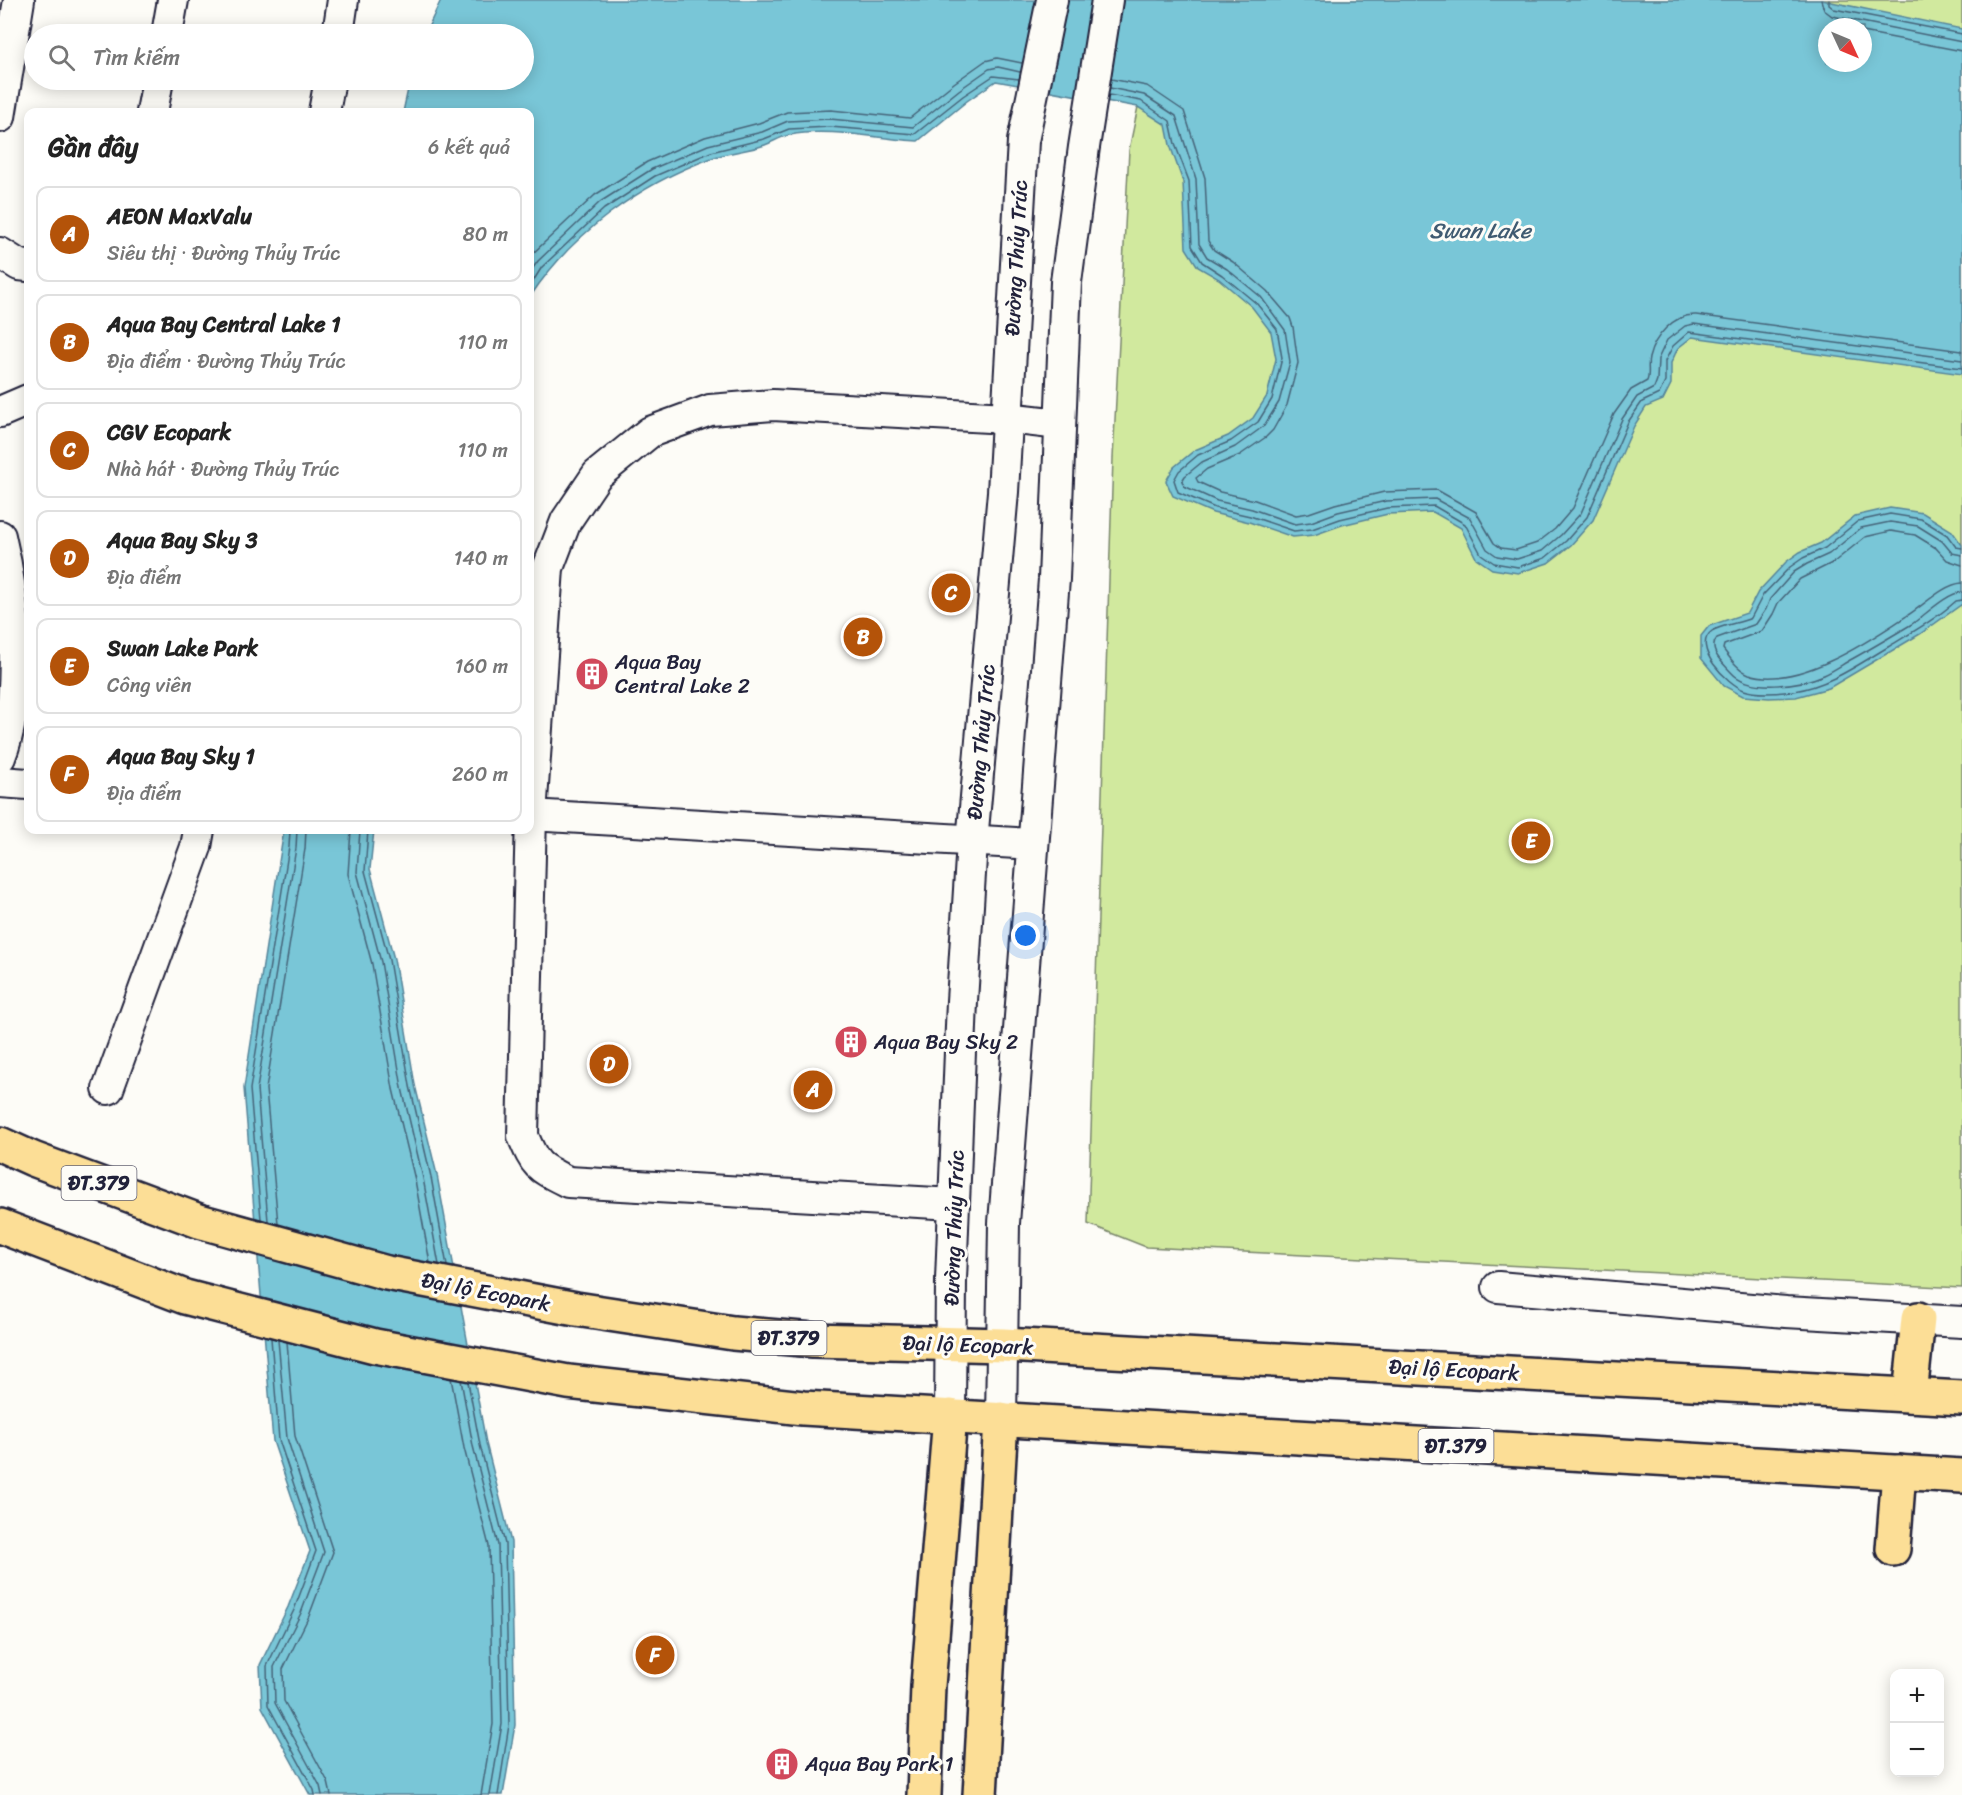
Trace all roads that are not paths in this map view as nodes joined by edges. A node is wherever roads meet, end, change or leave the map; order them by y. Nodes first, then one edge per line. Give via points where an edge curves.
1 (19, 0) edge
2 (173, 0) edge
3 (343, 0) edge
4 (1052, 0) edge
5 (1107, 0) edge
6 (169, 24) edge
7 (339, 24) edge
8 (156, 90) edge
9 (328, 90) edge
10 (153, 108) edge
11 (325, 108) edge
12 (0, 117) edge
13 (0, 252) edge
14 (24, 266) edge
15 (24, 402) edge
16 (0, 412) edge
17 (1007, 418) junction
18 (1060, 424) junction
19 (0, 536) edge
20 (0, 757) edge
21 (534, 760) edge
22 (0, 782) edge
23 (24, 784) edge
24 (534, 815) edge
25 (198, 834) edge
26 (530, 834) edge
27 (972, 842) junction
28 (1032, 844) junction
29 (108, 1089) dead end
30 (0, 1144) edge
31 (954, 1204) junction
32 (0, 1226) edge
33 (1498, 1287) dead end
34 (1918, 1319) junction
35 (1962, 1322) edge
36 (951, 1345) junction
37 (1003, 1345) junction
38 (1910, 1395) junction
39 (1962, 1398) edge
40 (950, 1416) junction
41 (1001, 1419) junction
42 (1899, 1472) junction
43 (1962, 1476) edge
44 (1893, 1549) dead end
45 (924, 1795) edge
46 (980, 1795) edge

1 - 12 street
2 - 6 street
3 - 7 street
4 - 17 street, Đường Thủy Trúc via 1023,141
5 - 18 street via 1066,282
8 - 10 street
9 - 11 street
13 - 14 street
15 - 16 street
17 - 18 street
17 - 21 street via 773,405 710,410 650,432 597,475 566,522 548,568
17 - 27 street, Đường Thủy Trúc
18 - 28 street via 1054,579
19 - 20 street via 14,624 15,678 7,740
22 - 23 street
24 - 27 street
25 - 29 street
26 - 31 street via 523,1136 533,1161 568,1182
27 - 28 street
27 - 31 street, Đường Thủy Trúc
28 - 37 street via 1004,1223
30 - 36 main road, Đại lộ Ecopark / ĐT.379 via 199,1221 387,1273 576,1309 733,1333
31 - 36 street, Đường Thủy Trúc
32 - 40 main road, ĐT.379 via 185,1297 375,1346 568,1382 803,1408
33 - 34 street via 1786,1312
34 - 35 street
34 - 38 main road
36 - 37 main road, Đại lộ Ecopark / ĐT.379
36 - 40 street, Đường Thủy Trúc
37 - 38 main road, Đại lộ Ecopark / ĐT.379
37 - 41 street
38 - 39 main road, Đại lộ Ecopark / ĐT.379
40 - 41 main road, ĐT.379
40 - 45 main road via 928,1686
41 - 42 main road, ĐT.379
41 - 46 main road
42 - 43 main road, ĐT.379
42 - 44 main road

